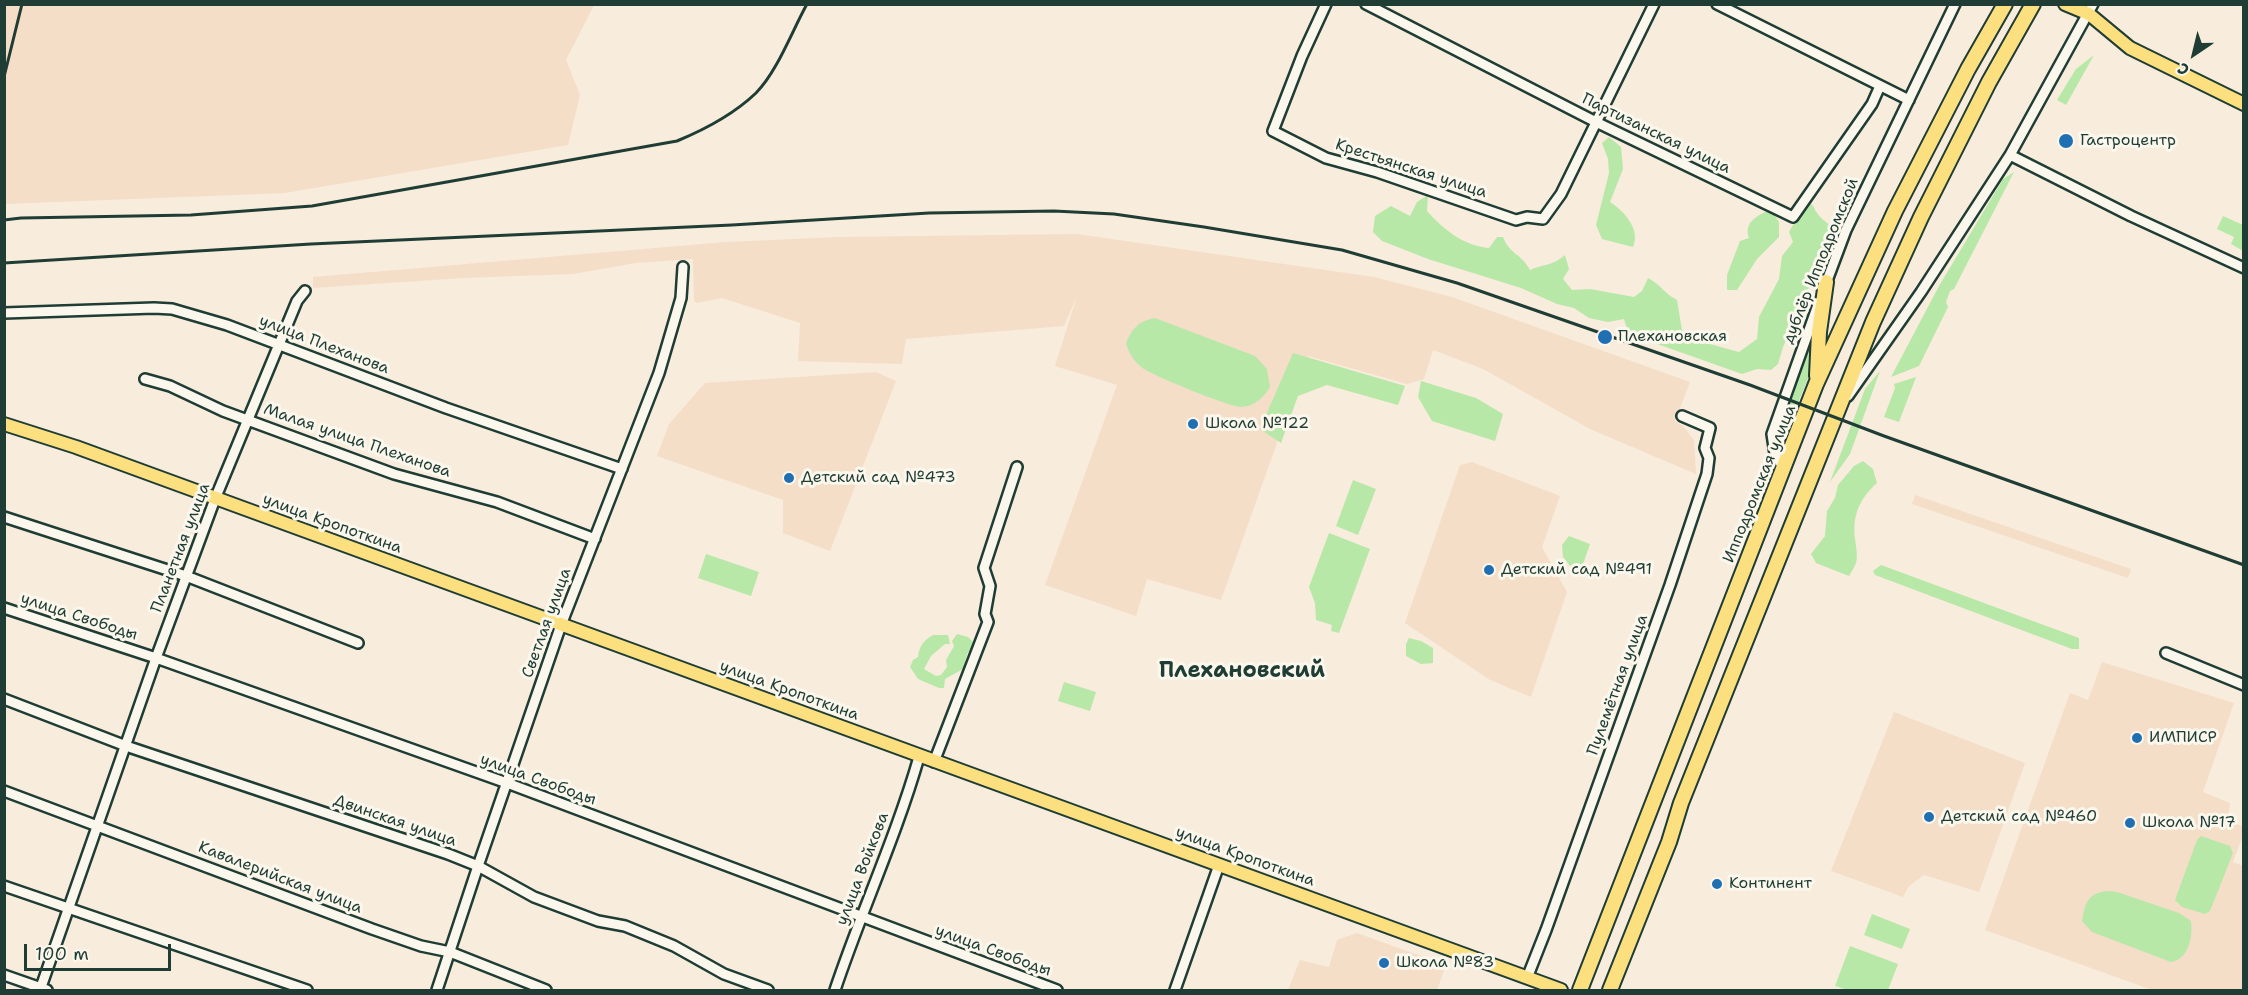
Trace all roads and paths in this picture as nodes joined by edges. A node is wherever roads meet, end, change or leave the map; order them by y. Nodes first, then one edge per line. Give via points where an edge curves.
1 (1326, 4) edge
2 (1366, 4) edge
3 (1654, 4) edge
4 (1717, 4) edge
5 (1955, 4) edge
6 (2005, 4) edge
7 (2034, 4) edge
8 (2065, 4) edge
9 (2090, 8) edge
10 (1880, 86) junction
11 (1909, 100) junction
12 (2244, 104) edge
13 (1598, 123) junction
14 (2010, 155) junction
15 (683, 267) dead end
16 (2244, 268) edge
17 (1826, 282) junction
18 (305, 291) dead end
19 (4, 313) edge
20 (280, 345) junction
21 (145, 379) dead end
22 (1816, 384) junction
23 (1840, 407) junction
24 (1682, 416) dead end
25 (249, 419) junction
26 (4, 424) edge
27 (1017, 467) dead end
28 (622, 469) junction
29 (1784, 469) junction
30 (214, 499) junction
31 (4, 517) edge
32 (595, 539) junction
33 (186, 576) junction
34 (4, 608) edge
35 (561, 626) junction
36 (358, 643) dead end
37 (2166, 653) dead end
38 (156, 658) junction
39 (2244, 685) edge
40 (4, 699) edge
41 (126, 746) junction
42 (919, 757) junction
43 (934, 762) junction
44 (507, 783) junction
45 (4, 791) edge
46 (99, 825) junction
47 (478, 866) junction
48 (1219, 866) junction
49 (4, 886) edge
50 (70, 910) junction
51 (860, 918) junction
52 (450, 952) junction
53 (4, 975) edge
54 (1527, 978) junction
55 (43, 990) edge
56 (307, 990) edge
57 (437, 990) edge
58 (546, 990) edge
59 (768, 990) edge
60 (835, 990) edge
61 (1057, 990) edge
62 (1175, 990) edge
63 (1561, 990) edge
64 (1580, 990) edge
65 (1610, 990) edge

1 - 13 street, Крестьянская улица via 1273,131 1326,158 1516,220 1543,219 1561,194
2 - 13 street, Партизанская улица
3 - 13 street
4 - 10 street
5 - 11 street, дублёр Ипподромской
6 - 22 highway, Ипподромская улица via 1895,211
7 - 23 highway via 1989,82 1921,217 1872,322
8 - 9 main road
9 - 12 main road via 2130,48
9 - 14 street
10 - 11 street
10 - 13 street, Партизанская улица via 1872,104 1793,217
11 - 17 street, дублёр Ипподромской via 1846,230
14 - 16 street
14 - 23 street via 1922,292
15 - 28 street, Светлая улица via 681,298 659,373
17 - 22 highway
17 - 29 street, дублёр Ипподромской via 1772,434 1775,454
18 - 20 street, Планетная улица via 297,301
19 - 20 street, улица Плеханова via 172,309
20 - 25 street, Планетная улица
20 - 28 street, улица Плеханова
21 - 25 street, Малая улица Плеханова
22 - 29 highway, Ипподромская улица
23 - 65 highway
24 - 54 street, Пулемётная улица via 1710,428 1705,447 1709,458 1707,474
25 - 30 street, Планетная улица
25 - 32 street, Малая улица Плеханова via 394,474 497,502
26 - 30 main road, улица Кропоткина
27 - 43 street via 984,568 990,586 985,614 988,622
28 - 32 street, Светлая улица
29 - 64 highway, Ипподромская улица
30 - 33 street, Планетная улица
30 - 35 main road, улица Кропоткина
31 - 33 street
32 - 35 street, Светлая улица
33 - 36 street
33 - 38 street, Планетная улица
34 - 38 street, улица Свободы
35 - 42 main road, улица Кропоткина
35 - 44 street, Светлая улица
37 - 39 street
38 - 41 street, Планетная улица
38 - 44 street, улица Свободы
40 - 41 street, Двинская улица
41 - 46 street, Планетная улица
41 - 47 street, Двинская улица
42 - 43 main road, улица Кропоткина
42 - 51 street, улица Войкова
43 - 48 main road, улица Кропоткина
44 - 47 street, Светлая улица
44 - 51 street, улица Свободы
45 - 46 street, Кавалерийская улица
46 - 50 street, Планетная улица
46 - 52 street, Кавалерийская улица via 372,929
47 - 52 street, Светлая улица
47 - 59 street, Двинская улица via 534,897 598,921 625,926 674,946 724,974
48 - 54 main road, улица Кропоткина
48 - 62 street
49 - 50 street
50 - 55 street, Планетная улица
50 - 56 street
51 - 60 street, улица Войкова
51 - 61 street, улица Свободы
52 - 57 street, Светлая улица
52 - 58 street, Кавалерийская улица
53 - 55 street
54 - 63 main road, улица Кропоткина

